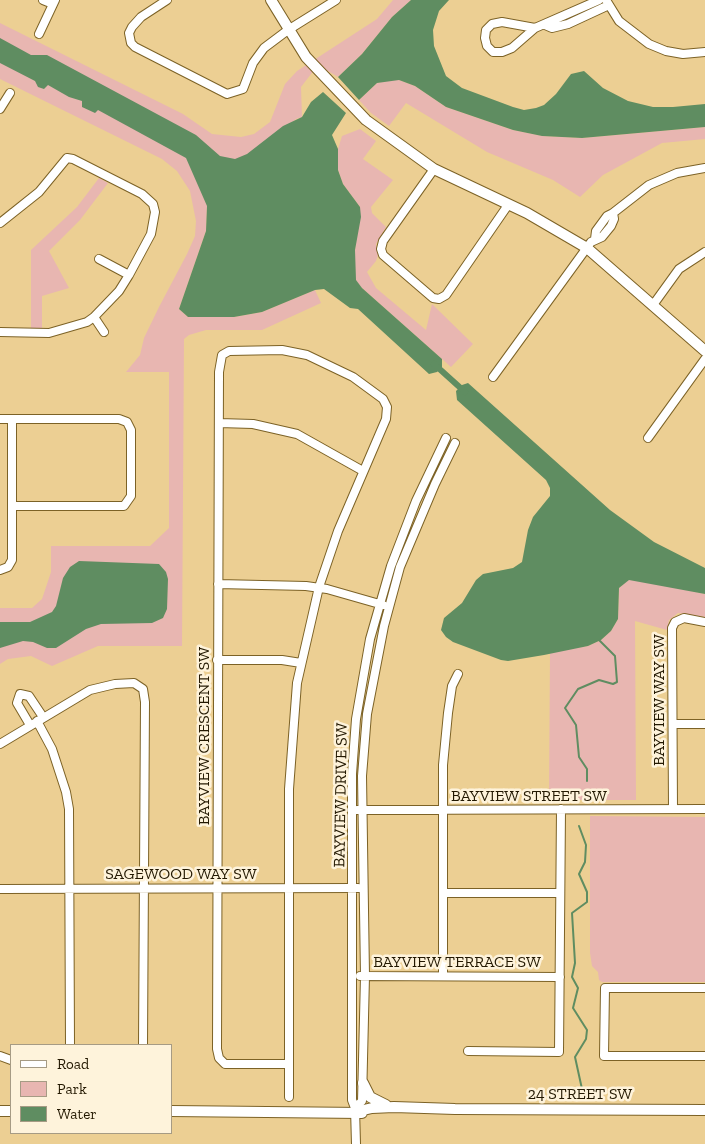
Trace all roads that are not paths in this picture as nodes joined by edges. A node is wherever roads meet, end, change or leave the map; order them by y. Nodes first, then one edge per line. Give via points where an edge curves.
1 (43, 0) edge
2 (167, 0) edge
3 (271, 0) edge
4 (336, 0) edge
5 (598, 0) edge
6 (54, 2) edge
7 (607, 3) edge
8 (545, 26) junction
9 (535, 28) junction
10 (288, 30) junction
11 (39, 34) dead end
12 (705, 52) edge
13 (10, 93) dead end
14 (0, 110) edge
15 (705, 168) edge
16 (434, 169) junction
17 (508, 205) junction
18 (0, 224) edge
19 (587, 248) junction
20 (705, 252) edge
21 (99, 259) dead end
22 (129, 275) junction
23 (654, 305) junction
24 (94, 317) junction
25 (0, 332) edge
26 (104, 332) dead end
27 (705, 350) edge
28 (705, 359) edge
29 (493, 377) dead end
30 (0, 420) edge
31 (12, 420) junction
32 (219, 423) junction
33 (446, 438) dead end
34 (648, 438) dead end
35 (455, 443) dead end
36 (363, 470) junction
37 (13, 506) junction
38 (0, 570) edge
39 (218, 584) junction
40 (319, 587) junction
41 (380, 604) junction
42 (388, 607) junction
43 (705, 622) edge
44 (218, 660) junction
45 (300, 663) junction
46 (458, 674) dead end
47 (37, 721) junction
48 (673, 724) junction
49 (705, 724) edge
50 (0, 744) edge
51 (561, 809) junction
52 (673, 809) junction
53 (705, 809) edge
54 (353, 810) junction
55 (362, 810) junction
56 (443, 810) junction
57 (143, 888) junction
58 (217, 888) junction
59 (289, 888) junction
60 (353, 888) junction
61 (363, 888) junction
62 (0, 889) edge
63 (70, 889) junction
64 (443, 893) junction
65 (560, 893) junction
66 (354, 976) junction
67 (364, 976) junction
68 (443, 976) junction
69 (560, 977) junction
70 (705, 988) edge
71 (70, 1044) edge
72 (143, 1044) edge
73 (468, 1051) dead end
74 (705, 1056) edge
75 (289, 1064) junction
76 (363, 1083) junction
77 (290, 1096) dead end
78 (394, 1107) junction
79 (455, 1109) junction
80 (355, 1110) junction
81 (705, 1110) edge
82 (172, 1111) edge
83 (356, 1144) edge

1 - 6 street
2 - 10 street via 132,27 131,43 135,48 227,94 243,89 264,48
3 - 10 street
4 - 10 street
5 - 8 street via 551,20
6 - 11 street
7 - 8 street via 568,24 552,28
7 - 12 street via 619,21 649,44 683,54
8 - 9 street
9 - 9 street via 502,22 492,24 486,30 487,46 493,52 502,52 512,48
10 - 16 street via 306,57 356,111
13 - 14 street
15 - 19 street via 677,173 649,184 602,220
16 - 17 street
16 - 17 street via 381,249 383,255 433,298 439,299 446,294
17 - 19 street via 547,223
18 - 22 street via 39,192 63,161 73,159 142,194 153,204 154,221 150,234
19 - 23 street
19 - 29 street
20 - 23 street via 679,270
21 - 22 street
22 - 24 street via 119,291
23 - 27 street
24 - 25 street via 50,333
24 - 26 street
28 - 34 street
30 - 31 street
31 - 37 street
31 - 37 street via 119,419 126,422 131,430 131,496 124,506
32 - 36 street via 253,424 297,434
32 - 36 street, BAYVIEW CRESCENT SW via 219,366 222,355 282,350 307,355 353,377 386,402 386,420
32 - 39 street, BAYVIEW CRESCENT SW
33 - 41 street, BAYVIEW DRIVE SW via 416,501
35 - 42 street, BAYVIEW DRIVE SW via 413,534
36 - 40 street
37 - 38 street via 12,560 8,567
39 - 40 street
39 - 44 street, BAYVIEW CRESCENT SW
40 - 41 street
40 - 45 street
41 - 42 street
41 - 54 street, BAYVIEW DRIVE SW via 364,666 356,719
42 - 55 street, BAYVIEW DRIVE SW via 366,714
43 - 48 street, BAYVIEW WAY SW via 684,618 675,622 672,628
44 - 45 street
44 - 58 street, BAYVIEW CRESCENT SW
45 - 59 street via 290,763
46 - 56 street via 452,686 448,713
47 - 50 street
47 - 57 street via 81,695 102,687 134,683 143,689
47 - 63 street via 52,748 66,792 70,826
48 - 49 street
48 - 52 street, BAYVIEW WAY SW
51 - 52 street, BAYVIEW STREET SW
51 - 56 street, BAYVIEW STREET SW
51 - 65 street
52 - 53 street, BAYVIEW STREET SW
54 - 55 street, BAYVIEW STREET SW
54 - 60 street, BAYVIEW DRIVE SW
55 - 56 street, BAYVIEW STREET SW
55 - 61 street, BAYVIEW DRIVE SW
56 - 64 street
57 - 58 street, SAGEWOOD WAY SW
57 - 63 street, SAGEWOOD WAY SW
57 - 72 street
58 - 59 street, SAGEWOOD WAY SW
58 - 75 street, BAYVIEW CRESCENT SW via 219,1058 225,1064
59 - 60 street, SAGEWOOD WAY SW
59 - 75 street
60 - 61 street, SAGEWOOD WAY SW
60 - 66 street, BAYVIEW DRIVE SW
61 - 67 street, BAYVIEW DRIVE SW
62 - 63 street, SAGEWOOD WAY SW
63 - 71 street
64 - 65 street
64 - 68 street
65 - 69 street
66 - 67 street, BAYVIEW TERRACE SW
66 - 80 street, BAYVIEW DRIVE SW via 352,1100
67 - 68 street, BAYVIEW TERRACE SW
67 - 76 street, BAYVIEW DRIVE SW
68 - 69 street, BAYVIEW TERRACE SW
69 - 73 street via 559,1052
70 - 74 street via 605,988 604,1056
75 - 77 street
76 - 78 street via 370,1097 380,1104
76 - 80 street, BAYVIEW DRIVE SW via 362,1101
78 - 79 street, 24 STREET SW
78 - 80 street, 24 STREET SW
79 - 80 street, 24 STREET SW via 370,1115
79 - 81 street, 24 STREET SW
80 - 82 street, 24 STREET SW
80 - 83 street

